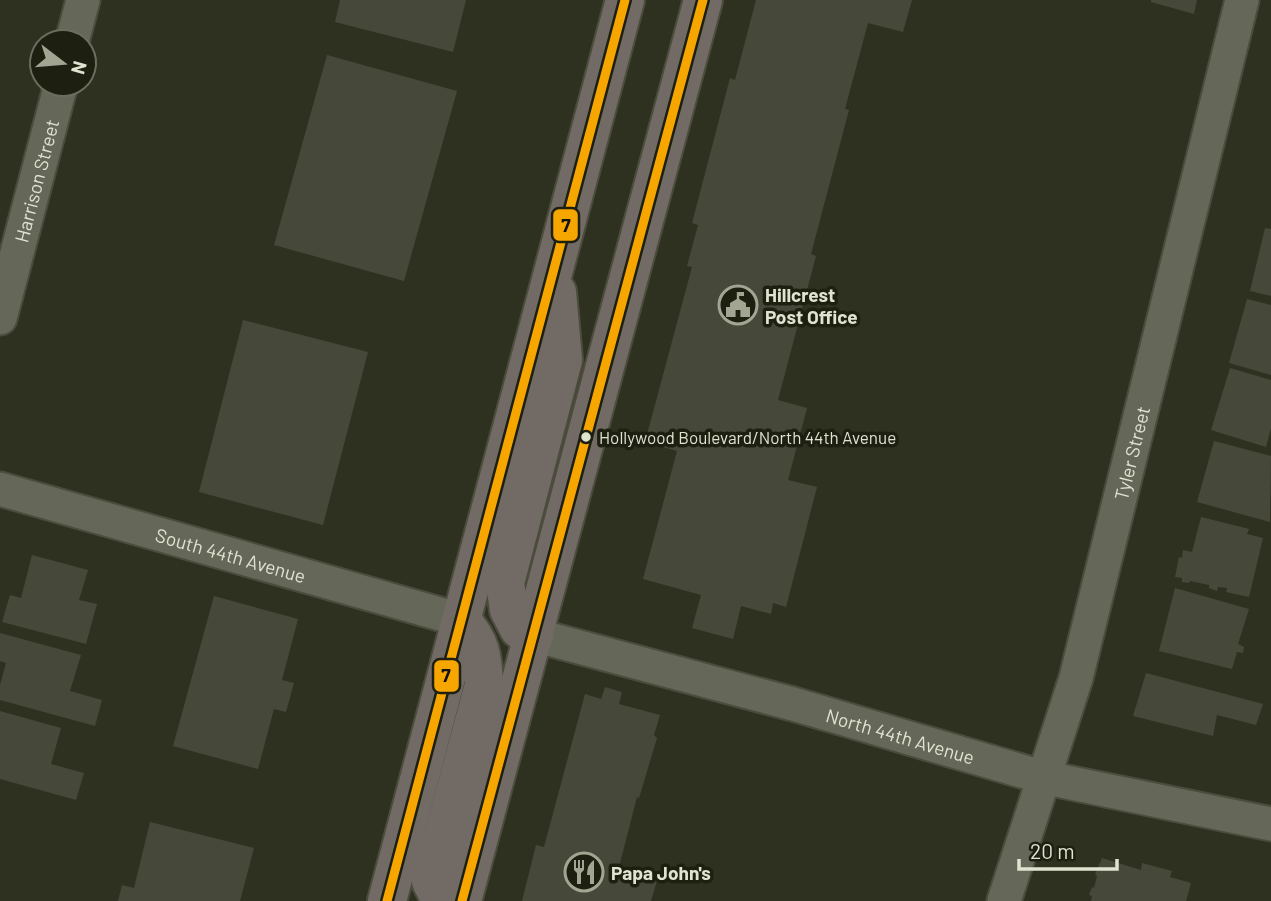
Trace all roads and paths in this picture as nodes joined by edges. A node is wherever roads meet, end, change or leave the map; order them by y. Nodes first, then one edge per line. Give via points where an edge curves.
1 (83, 0) edge
2 (625, 0) edge
3 (703, 0) edge
4 (1242, 0) edge
5 (76, 28) edge
6 (57, 98) edge
7 (555, 262) junction
8 (0, 318) edge
9 (0, 489) edge
10 (461, 620) junction
11 (534, 635) junction
12 (1042, 777) junction
13 (1271, 824) edge
14 (387, 901) edge
15 (440, 901) edge
16 (462, 901) edge
17 (1004, 901) edge

1 - 5 street
2 - 7 highway
3 - 11 highway
4 - 12 street, Tyler Street via 1076,678
6 - 8 street, Harrison Street
7 - 10 highway
7 - 11 highway via 563,360 505,583 509,610 519,629
9 - 10 street, South 44th Avenue
10 - 14 highway
10 - 15 highway via 474,633 483,659 484,685 430,881
11 - 12 street, North 44th Avenue
11 - 16 highway
12 - 13 street, North 44th Avenue
12 - 17 street, Tyler Street

